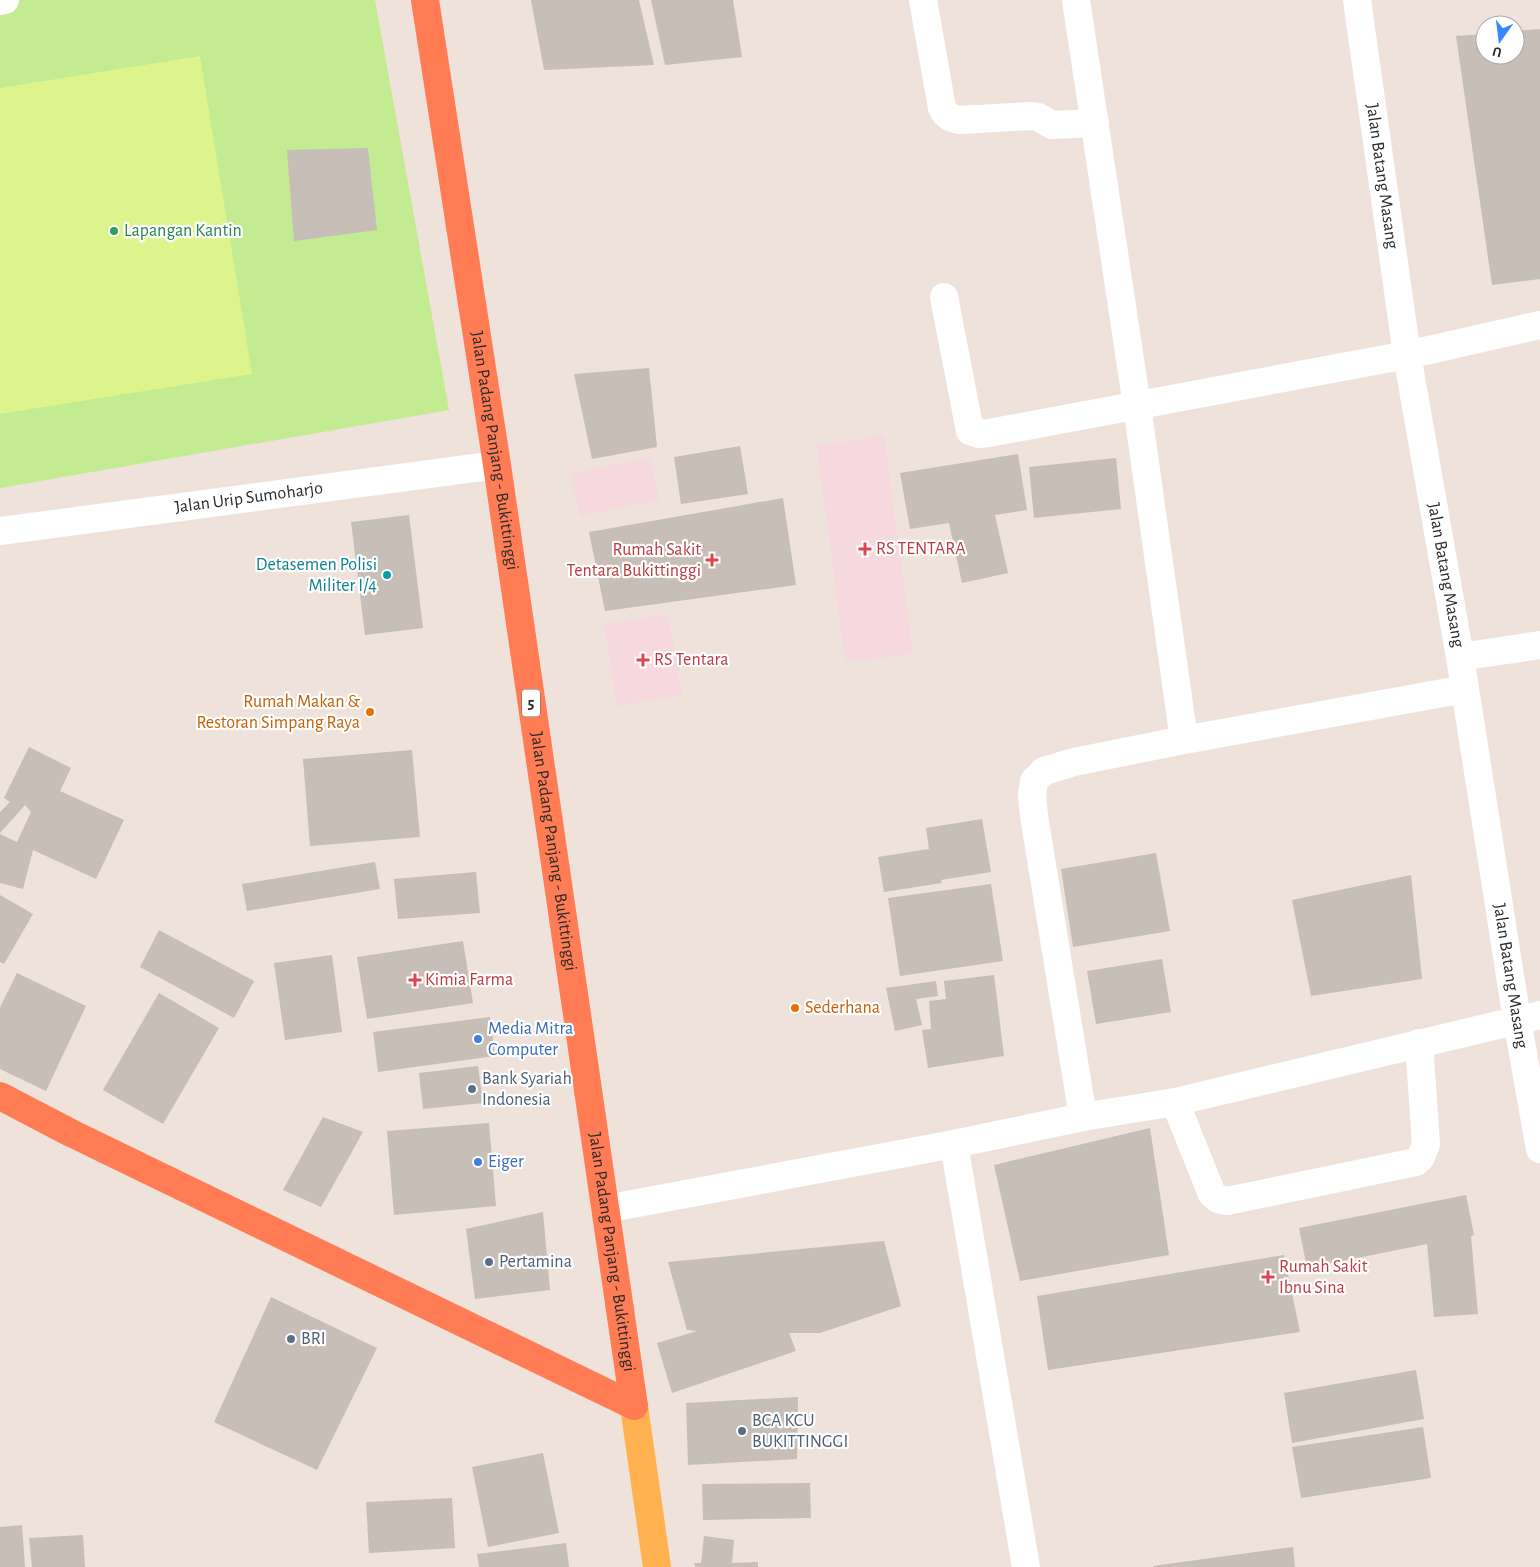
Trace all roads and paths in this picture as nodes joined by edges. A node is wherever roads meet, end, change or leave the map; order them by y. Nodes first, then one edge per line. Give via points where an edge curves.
1 (5, 0) edge
2 (425, 0) edge
3 (923, 0) edge
4 (1076, 0) edge
5 (1357, 0) edge
6 (0, 1) edge
7 (1095, 123) junction
8 (944, 297) dead end
9 (1540, 325) edge
10 (1407, 355) junction
11 (1137, 406) junction
12 (497, 465) junction
13 (0, 531) edge
14 (1540, 645) edge
15 (1460, 657) junction
16 (1465, 689) junction
17 (1184, 740) junction
18 (1529, 1018) edge
19 (1419, 1043) junction
20 (0, 1096) edge
21 (1175, 1102) junction
22 (1082, 1117) junction
23 (954, 1144) junction
24 (1540, 1149) edge
25 (605, 1209) junction
26 (634, 1406) junction
27 (657, 1567) edge
28 (1026, 1567) edge

1 - 6 street
2 - 12 highway, Jalan Padang Panjang - Bukittinggi / 5
3 - 7 street via 942,108 950,118 1032,116 1052,125
4 - 7 street
5 - 10 street, Jalan Batang Masang
7 - 11 street
8 - 11 street via 970,431 989,434
9 - 10 street
10 - 11 street
10 - 15 street, Jalan Batang Masang
11 - 17 street
12 - 13 street, Jalan Urip Sumoharjo
12 - 25 highway, Jalan Padang Panjang - Bukittinggi / 5
14 - 15 street
15 - 16 street, Jalan Batang Masang
16 - 17 street
16 - 18 street, Jalan Batang Masang
17 - 22 street via 1059,766 1044,771 1034,781 1034,816
18 - 19 street
18 - 24 street, Jalan Batang Masang
19 - 21 street
19 - 21 street via 1426,1144 1416,1162 1227,1201 1218,1199 1212,1194
20 - 26 highway via 71,1134
21 - 22 street
22 - 23 street
23 - 25 street
23 - 28 street
25 - 26 highway, Jalan Padang Panjang - Bukittinggi / 5
26 - 27 main road

